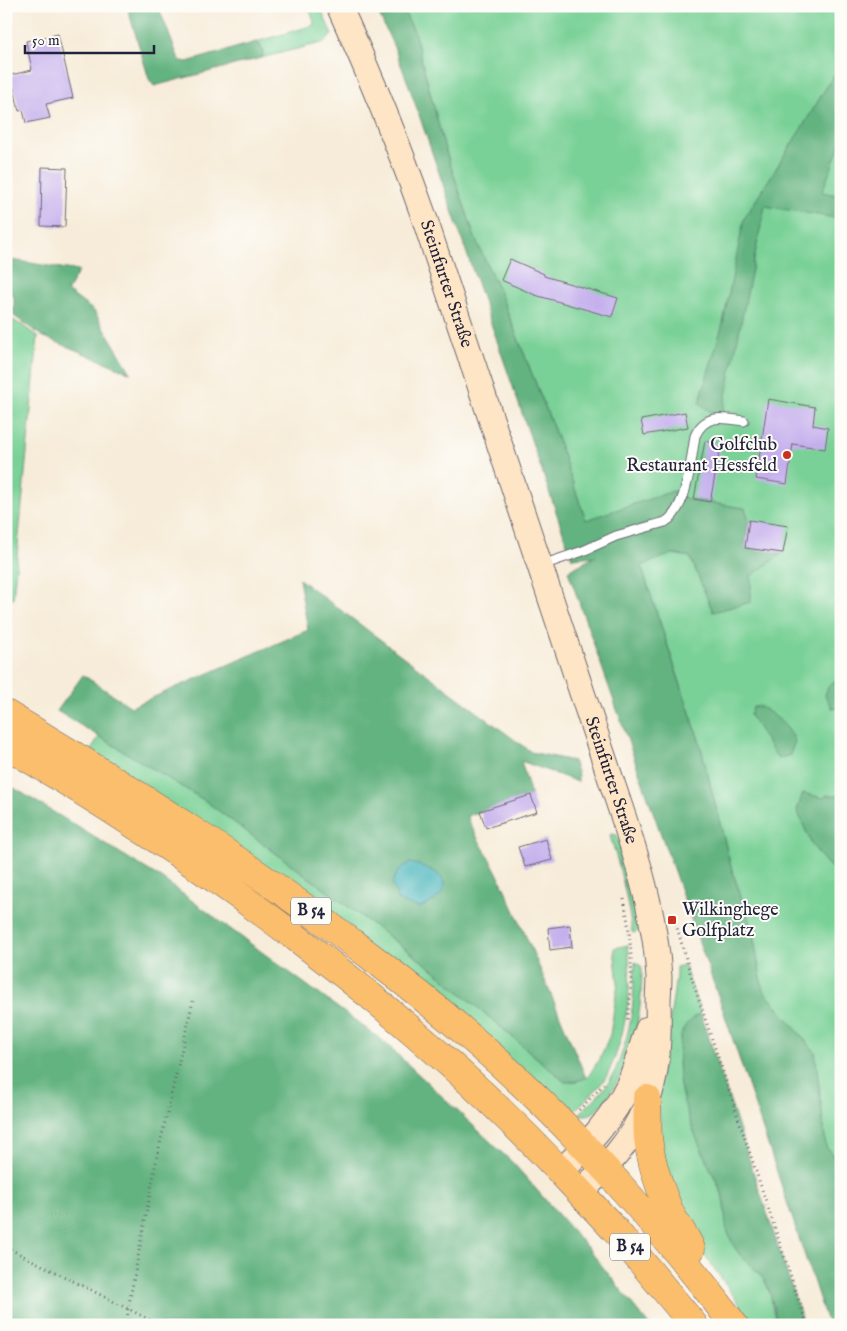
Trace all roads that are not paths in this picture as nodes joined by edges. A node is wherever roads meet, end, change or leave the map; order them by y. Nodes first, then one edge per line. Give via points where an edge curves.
1 (339, 6) edge
2 (744, 421) dead end
3 (539, 566) junction
4 (6, 714) edge
5 (6, 745) edge
6 (658, 1001) junction
7 (648, 1099) junction
8 (585, 1147) junction
9 (604, 1168) junction
10 (561, 1172) junction
11 (580, 1192) junction
12 (706, 1288) junction
13 (694, 1325) edge
14 (734, 1325) edge

1 - 3 main road, Steinfurter Straße via 401,154
2 - 3 lane via 716,418 700,427 695,436 683,496 669,520 616,536
3 - 6 main road, Steinfurter Straße via 638,865 655,943
4 - 8 main road, B 54 via 204,838 333,927 483,1047
5 - 10 main road, B 54 via 135,824 297,939 428,1045
6 - 7 main road, Steinfurter Straße via 658,1041
6 - 8 main road, Steinfurter Straße via 629,1083 610,1116
7 - 9 main road, Steinfurter Straße via 631,1134
7 - 12 main road via 648,1137 659,1183 672,1215 688,1240
8 - 9 main road, B 54
8 - 10 main road, Steinfurter Straße
9 - 11 main road, Steinfurter Straße
9 - 12 main road, B 54
10 - 11 main road, B 54
11 - 13 main road, B 54
12 - 14 main road, B 54

